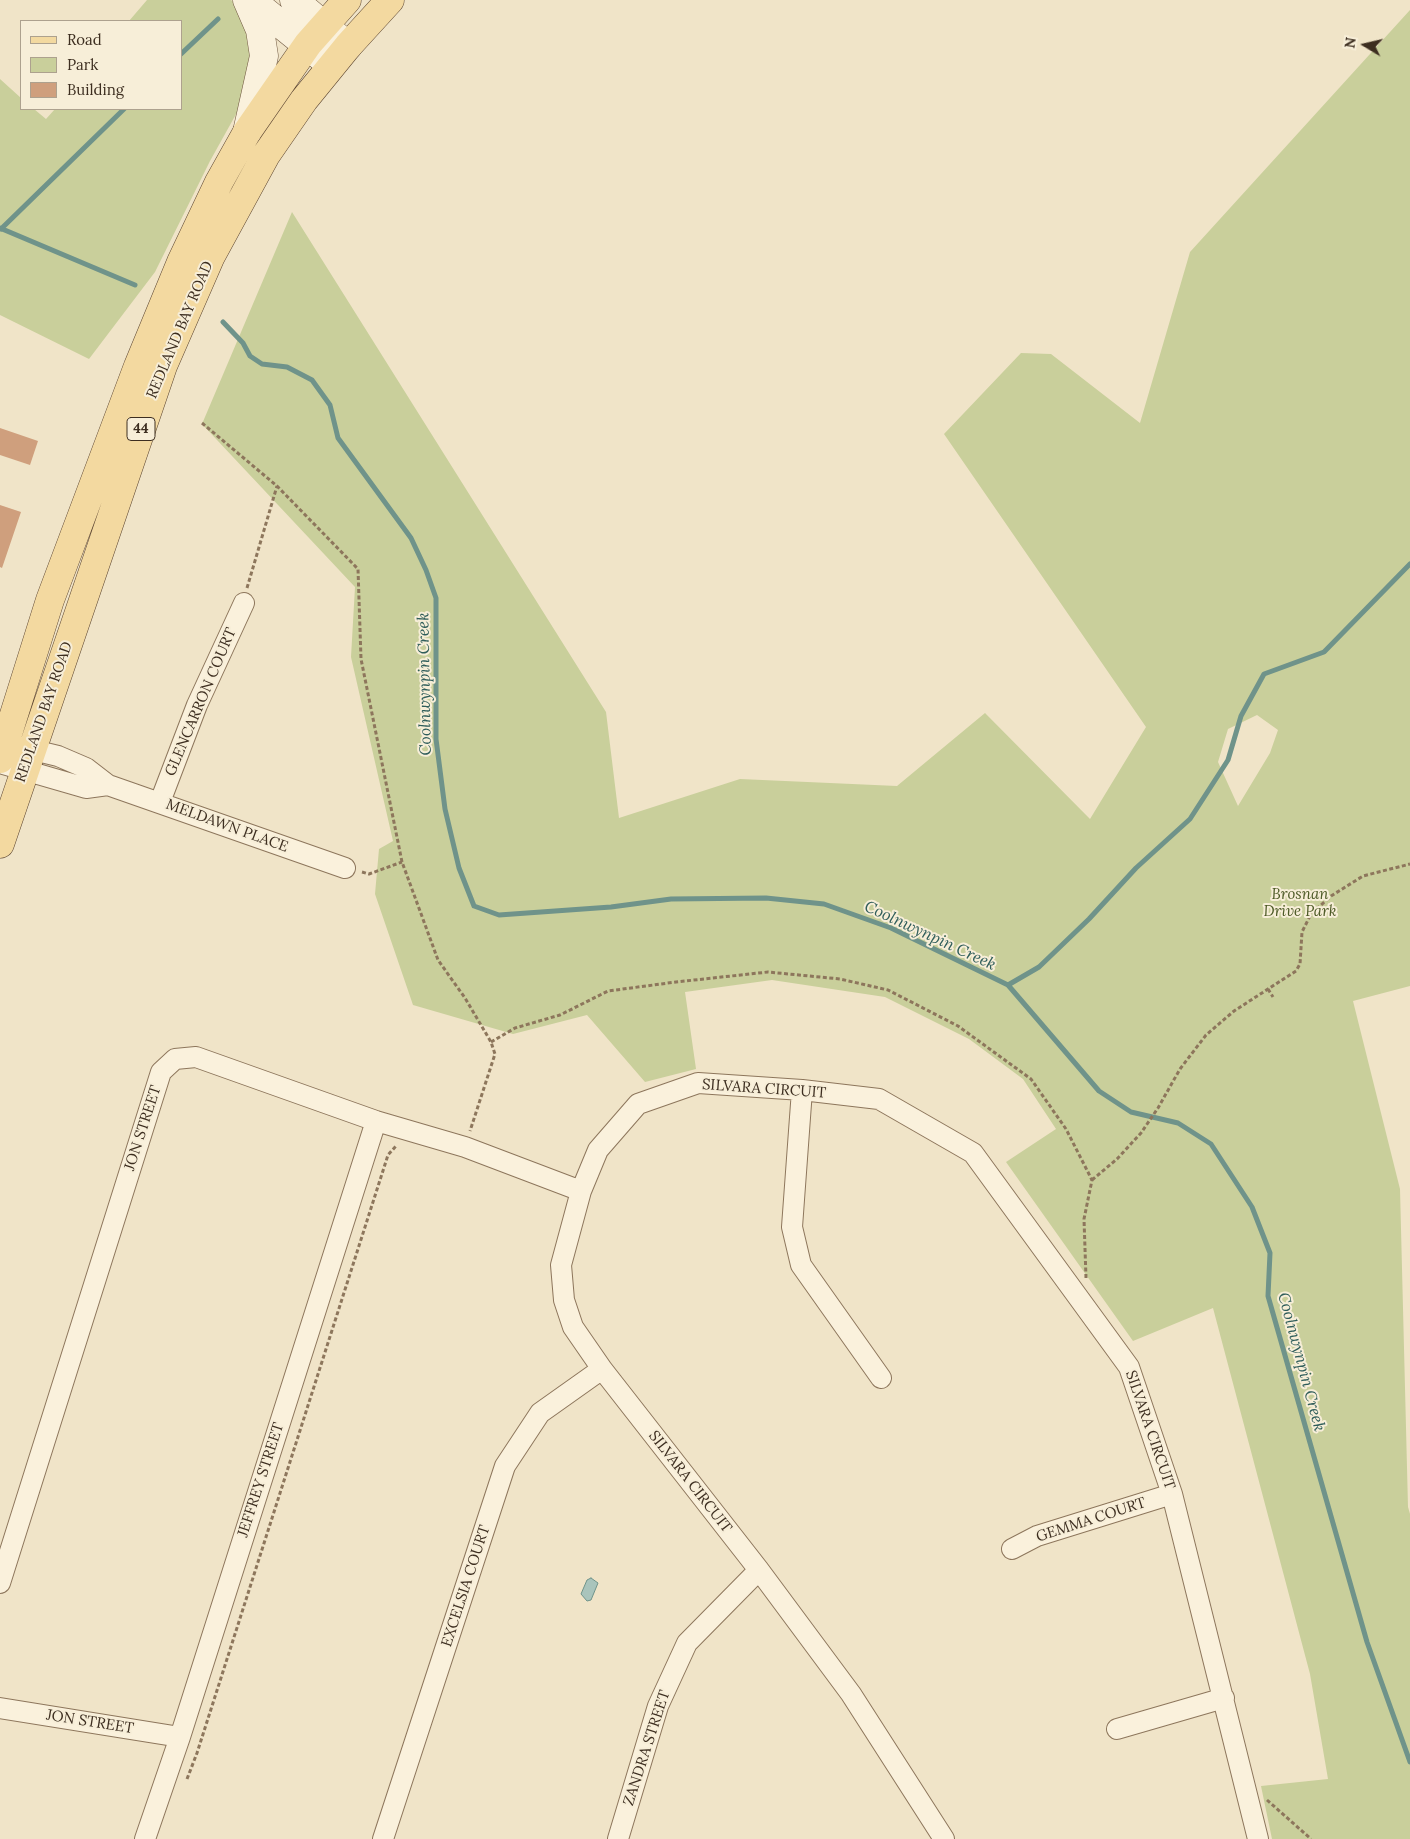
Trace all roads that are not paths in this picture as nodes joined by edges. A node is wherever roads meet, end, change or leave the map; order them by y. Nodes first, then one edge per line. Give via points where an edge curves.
1 (247, 0) edge
2 (251, 0) edge
3 (294, 0) edge
4 (347, 0) edge
5 (390, 0) edge
6 (316, 34) junction
7 (339, 55) junction
8 (247, 132) junction
9 (244, 603) road end
10 (11, 697) edge
11 (10, 755) edge
12 (160, 802) junction
13 (0, 844) edge
14 (345, 868) road end
15 (802, 1090) junction
16 (376, 1121) junction
17 (581, 1191) junction
18 (602, 1370) junction
19 (881, 1378) dead end
20 (1172, 1494) junction
21 (1012, 1549) dead end
22 (759, 1570) junction
23 (0, 1583) edge
24 (1224, 1698) junction
25 (0, 1708) edge
26 (1117, 1728) dead end
27 (180, 1737) junction
28 (937, 1837) edge
29 (145, 1839) edge
30 (383, 1839) edge
31 (618, 1839) edge
32 (1258, 1839) edge

1 - 8 main road via 260,30 264,56
2 - 6 main road
3 - 6 main road
4 - 6 main road, REDLAND BAY ROAD / 44
5 - 7 main road, REDLAND BAY ROAD / 44
6 - 7 main road
6 - 8 main road, REDLAND BAY ROAD / 44
7 - 11 main road, REDLAND BAY ROAD / 44 via 266,155 211,256 170,349 106,527
8 - 10 main road, REDLAND BAY ROAD / 44 via 219,182 138,366
9 - 12 street, GLENCARRON COURT via 197,705
10 - 11 main road, REDLAND BAY ROAD / 44
11 - 12 street, MELDAWN PLACE via 58,756 86,768 108,785
11 - 13 main road, REDLAND BAY ROAD / 44
12 - 14 street, MELDAWN PLACE
15 - 17 street, SILVARA CIRCUIT via 698,1083 638,1104 598,1150
15 - 19 street via 792,1227 801,1265
15 - 20 street, SILVARA CIRCUIT via 879,1099 973,1153 1129,1367
16 - 17 street, JON STREET via 465,1147
16 - 23 street, JON STREET via 196,1057 175,1059 161,1072
16 - 27 street, JEFFREY STREET
17 - 18 street, SILVARA CIRCUIT via 561,1265 564,1300 573,1327
18 - 22 street, SILVARA CIRCUIT
18 - 30 street, EXCELSIA COURT via 540,1413 505,1466
20 - 21 street, GEMMA COURT via 1037,1536
20 - 24 street, SILVARA CIRCUIT
22 - 28 street, SILVARA CIRCUIT via 851,1694
22 - 31 street, ZANDRA STREET via 687,1643 658,1706
24 - 26 street
24 - 32 street, SILVARA CIRCUIT
25 - 27 street, JON STREET
27 - 29 street, JEFFREY STREET

